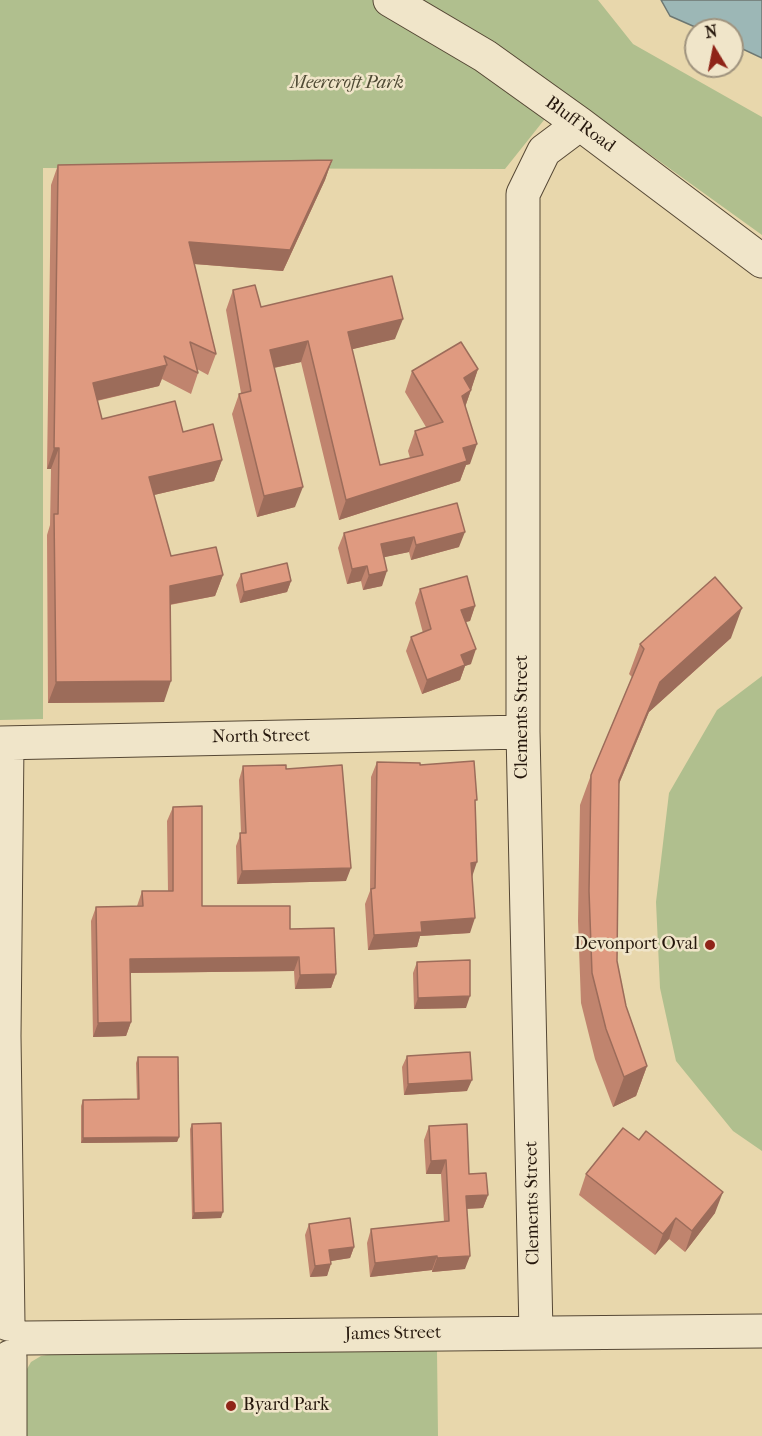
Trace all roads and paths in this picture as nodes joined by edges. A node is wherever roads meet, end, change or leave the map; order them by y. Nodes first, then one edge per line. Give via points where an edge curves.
1 (390, 0) edge
2 (580, 124) junction
3 (762, 261) edge
4 (523, 732) junction
5 (3, 743) edge
6 (2, 1036) edge
7 (762, 1331) edge
8 (536, 1332) junction
9 (8, 1340) edge
10 (10, 1436) edge

1 - 2 street, Bluff Road via 485,56
2 - 3 street, Bluff Road
2 - 4 street, Clements Street via 544,151 524,194
4 - 5 street, North Street
4 - 8 street, Clements Street
5 - 6 street
6 - 9 street
7 - 8 street, James Street
8 - 9 street, James Street
9 - 10 street

